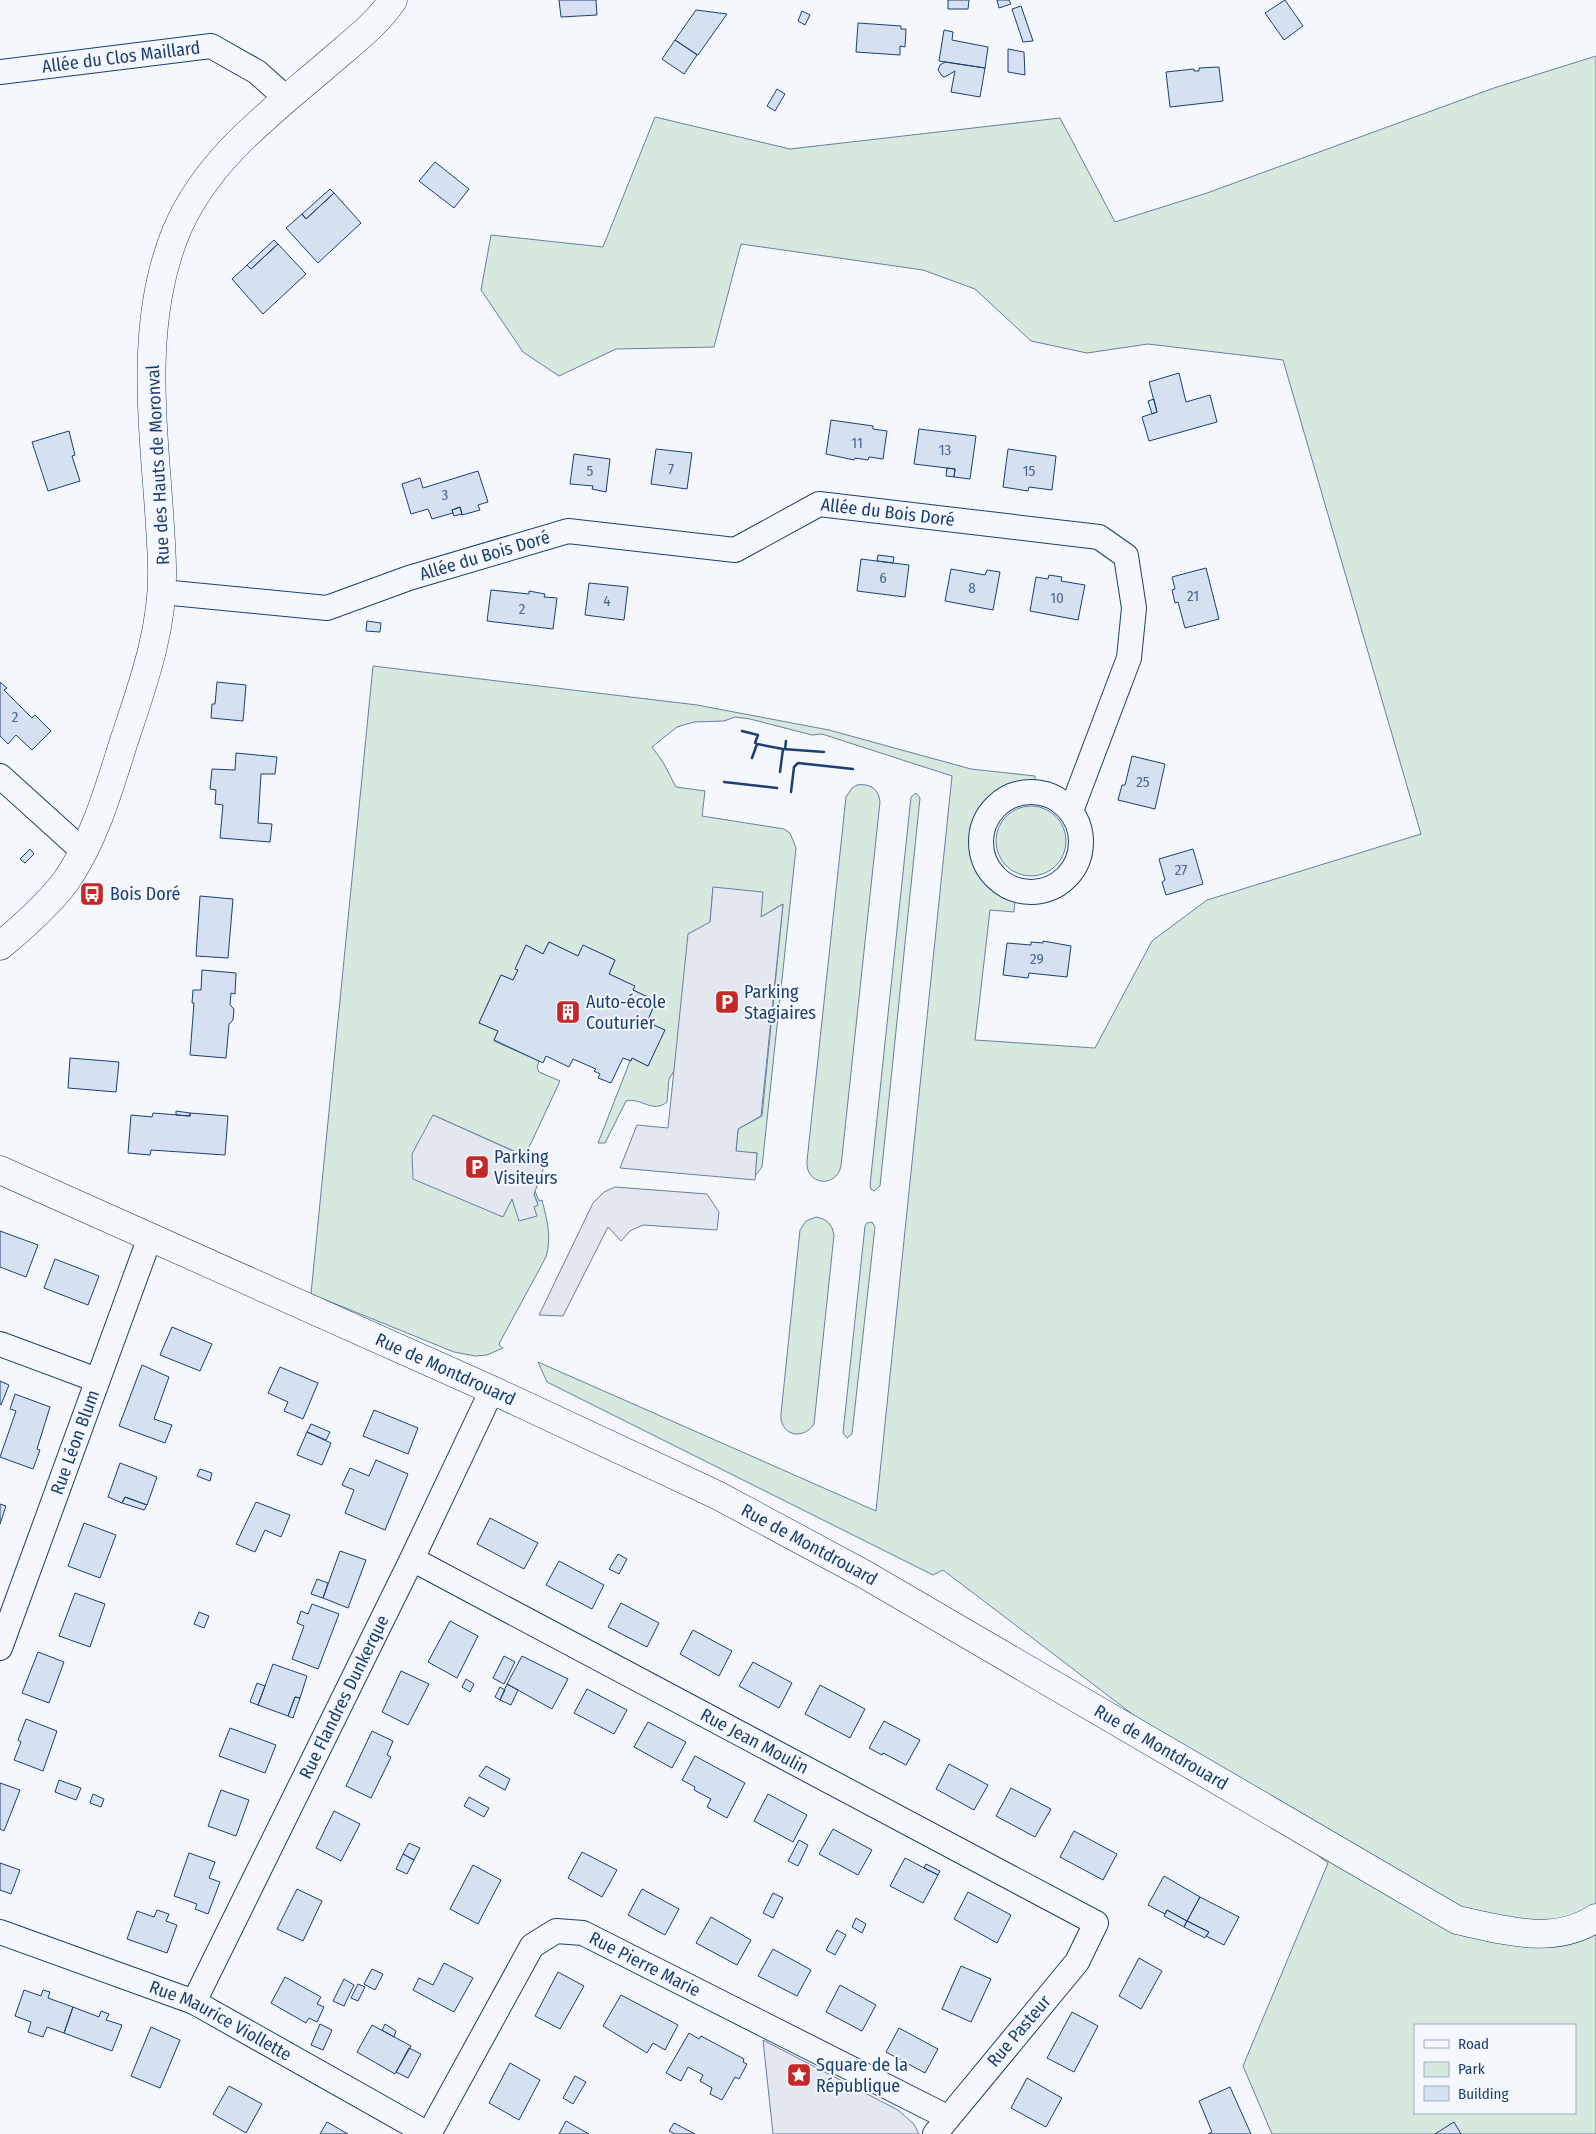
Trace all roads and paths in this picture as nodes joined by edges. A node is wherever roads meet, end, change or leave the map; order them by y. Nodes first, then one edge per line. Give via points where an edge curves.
1 (393, 0) edge
2 (0, 72) edge
3 (287, 99) junction
4 (162, 592) junction
5 (0, 776) edge
6 (1071, 811) junction
7 (83, 851) junction
8 (0, 946) edge
9 (0, 1170) edge
10 (150, 1237) junction
11 (0, 1344) edge
12 (97, 1380) junction
13 (492, 1390) junction
14 (412, 1559) junction
15 (0, 1648) edge
16 (1596, 1918) edge
17 (1096, 1923) joint
18 (0, 1932) edge
19 (194, 2002) junction
20 (941, 2126) edge
21 (429, 2134) edge

1 - 3 main road, Rue des Hauts de Moronval via 372,26
2 - 3 street, Allée du Clos Maillard via 211,46 257,72
3 - 4 main road, Rue des Hauts de Moronval via 246,134 202,183 176,232 166,260 154,326 152,374
4 - 6 street, Allée du Bois Doré via 327,608 409,578 568,531 735,550 819,504 1099,537 1126,556 1134,608 1129,658
4 - 7 main road, Rue des Hauts de Moronval via 154,647 108,791
5 - 7 street
6 - 6 street via 1054,797 1037,792 1020,793 990,811 982,826 980,844 983,861 992,876 1006,887 1022,892 1040,892 1056,886 1070,875 1078,860 1081,843 1080,831
7 - 8 main road, Rue des Hauts de Moronval via 65,882
9 - 10 main road, Rue de Montdrouard
10 - 12 street, Rue Léon Blum
10 - 13 main road, Rue de Montdrouard
11 - 12 street
12 - 15 street, Rue Léon Blum
13 - 14 street, Rue Flandres Dunkerque
13 - 16 main road, Rue de Montdrouard via 717,1495 864,1574 1457,1920 1512,1932 1552,1934 1584,1926
14 - 17 street, Rue Jean Moulin
14 - 19 street, Rue Flandres Dunkerque
17 - 20 street, Rue Pasteur via 1077,1962
18 - 19 street, Rue Maurice Viollette
19 - 21 street, Rue Maurice Viollette
20 - 21 street, Rue Pierre Marie via 583,1934 556,1931 532,1946

